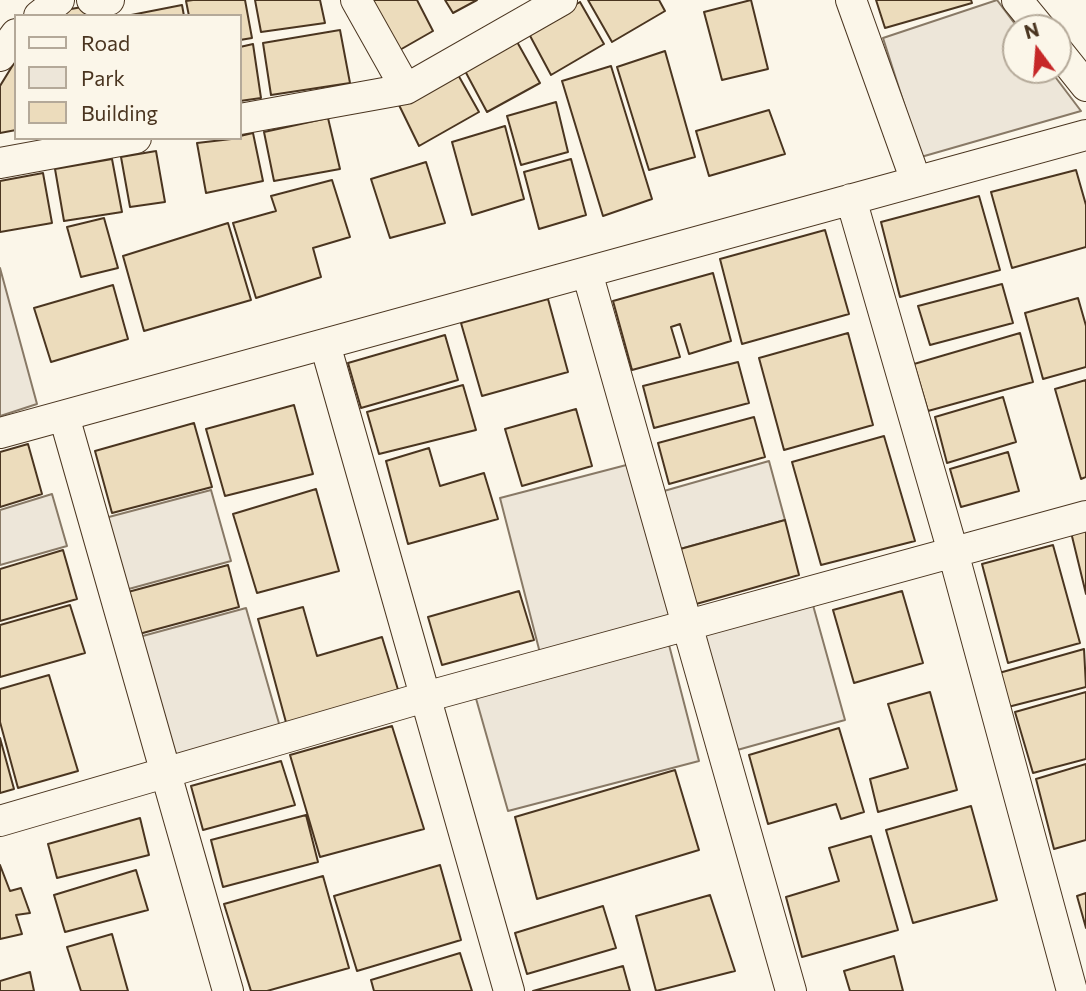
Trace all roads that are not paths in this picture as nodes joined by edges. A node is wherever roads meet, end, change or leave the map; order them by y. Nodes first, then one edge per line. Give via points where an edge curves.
1 (59, 0) edge
2 (92, 0) edge
3 (109, 0) edge
4 (356, 0) edge
5 (562, 0) edge
6 (851, 0) edge
7 (1017, 0) edge
8 (42, 14) edge
9 (1028, 14) edge
10 (14, 37) edge
11 (0, 56) edge
12 (1072, 68) edge
13 (1086, 86) edge
14 (406, 89) junction
15 (242, 119) edge
16 (1086, 135) edge
17 (124, 140) edge
18 (0, 163) edge
19 (916, 181) junction
20 (851, 199) junction
21 (587, 272) junction
22 (326, 344) junction
23 (64, 416) junction
24 (0, 433) edge
25 (1086, 516) edge
26 (953, 552) junction
27 (688, 625) junction
28 (425, 696) junction
29 (166, 772) junction
30 (0, 821) edge
31 (228, 991) edge
32 (509, 991) edge
33 (791, 991) edge
34 (1072, 991) edge

1 - 8 street
2 - 3 street
4 - 14 street
5 - 14 street
6 - 19 street
7 - 9 street
10 - 11 street
12 - 13 street
14 - 15 street
16 - 19 street
17 - 18 street
19 - 20 street
20 - 21 street
20 - 26 street
21 - 22 street
21 - 27 street
22 - 23 street
22 - 28 street
23 - 24 street
23 - 29 street
25 - 26 street
26 - 27 street
26 - 34 street
27 - 28 street
27 - 33 street
28 - 29 street
28 - 32 street
29 - 30 street
29 - 31 street

